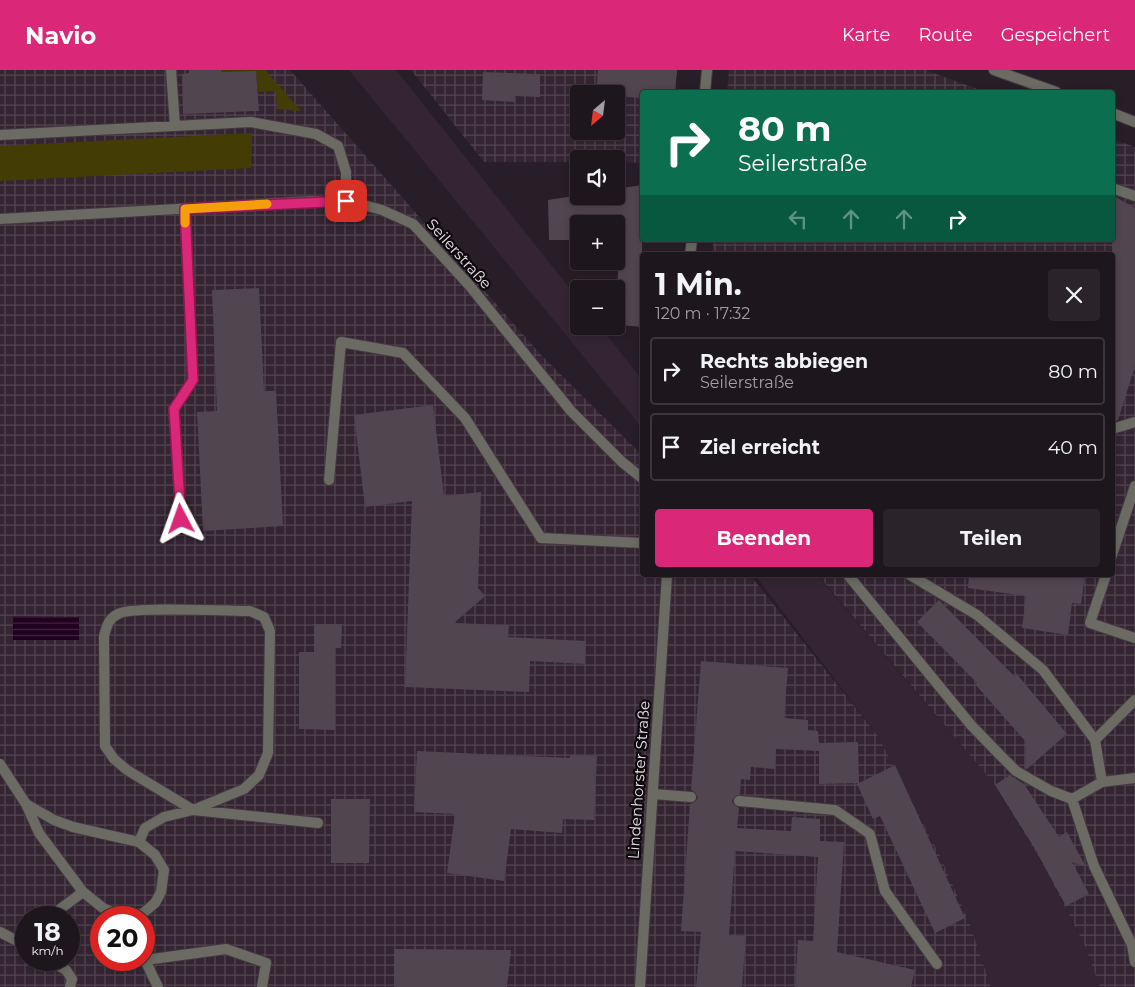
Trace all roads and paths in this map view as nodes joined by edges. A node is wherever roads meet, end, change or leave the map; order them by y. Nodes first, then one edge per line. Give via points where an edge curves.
1 (171, 70) edge
2 (707, 70) edge
3 (994, 70) edge
4 (705, 90) edge
5 (1050, 90) edge
6 (1115, 114) edge
7 (1135, 122) edge
8 (175, 126) junction
9 (0, 136) edge
10 (1115, 189) edge
11 (1135, 196) edge
12 (346, 201) junction
13 (185, 209) junction
14 (0, 219) edge
15 (1135, 422) edge
16 (1115, 427) edge
17 (640, 476) edge
18 (329, 480) dead end
19 (1135, 486) edge
20 (181, 519) dead end
21 (640, 543) edge
22 (1115, 546) edge
23 (667, 577) edge
24 (850, 577) edge
25 (913, 577) edge
26 (1105, 577) edge
27 (1135, 638) edge
28 (1135, 700) edge
29 (1095, 740) junction
30 (0, 764) edge
31 (1135, 778) edge
32 (1102, 782) junction
33 (653, 794) junction
34 (691, 797) dead end
35 (1072, 798) junction
36 (739, 801) dead end
37 (26, 804) junction
38 (193, 810) junction
39 (318, 823) dead end
40 (139, 842) junction
41 (84, 892) junction
42 (65, 906) edge
43 (100, 906) edge
44 (151, 906) edge
45 (0, 932) edge
46 (15, 938) edge
47 (155, 958) edge
48 (1135, 962) edge
49 (937, 964) dead end
50 (67, 971) edge
51 (150, 971) edge
52 (70, 987) edge
53 (158, 987) edge
54 (262, 987) edge
55 (640, 987) edge

1 - 8 street
2 - 4 street
3 - 5 street
6 - 7 street
8 - 9 street
8 - 12 street via 252,122 316,134 338,146 346,172
10 - 11 street
12 - 13 street, Seilerstraße
12 - 17 street, Seilerstraße via 382,210 413,224 469,285 571,411
13 - 14 street, Seilerstraße
13 - 20 street via 193,380 174,409
15 - 16 street
18 - 21 street via 341,342 402,353 465,418 542,538
19 - 22 street
23 - 33 street, Lindenhorster Straße
24 - 35 street via 965,717 1016,771 1051,791
25 - 29 street via 977,615 1043,670
26 - 27 street via 1090,623
28 - 29 street
29 - 32 street
30 - 37 street
31 - 32 street
32 - 35 street
33 - 34 street
33 - 55 street, Lindenhorster Straße
35 - 48 street via 1094,866 1132,945
36 - 49 street via 836,810 870,834 885,892
37 - 40 street via 73,828
37 - 41 street via 39,833
38 - 38 street via 244,789 259,775 268,753 270,632 264,617 250,611 119,612 108,621 104,636 105,746 114,760 127,770
38 - 39 street
38 - 40 street via 164,817 145,828
40 - 44 street via 155,855 164,870 161,892
41 - 42 street
41 - 43 street
45 - 46 street
47 - 54 street via 226,949 266,964
50 - 52 street via 72,979
51 - 53 street

